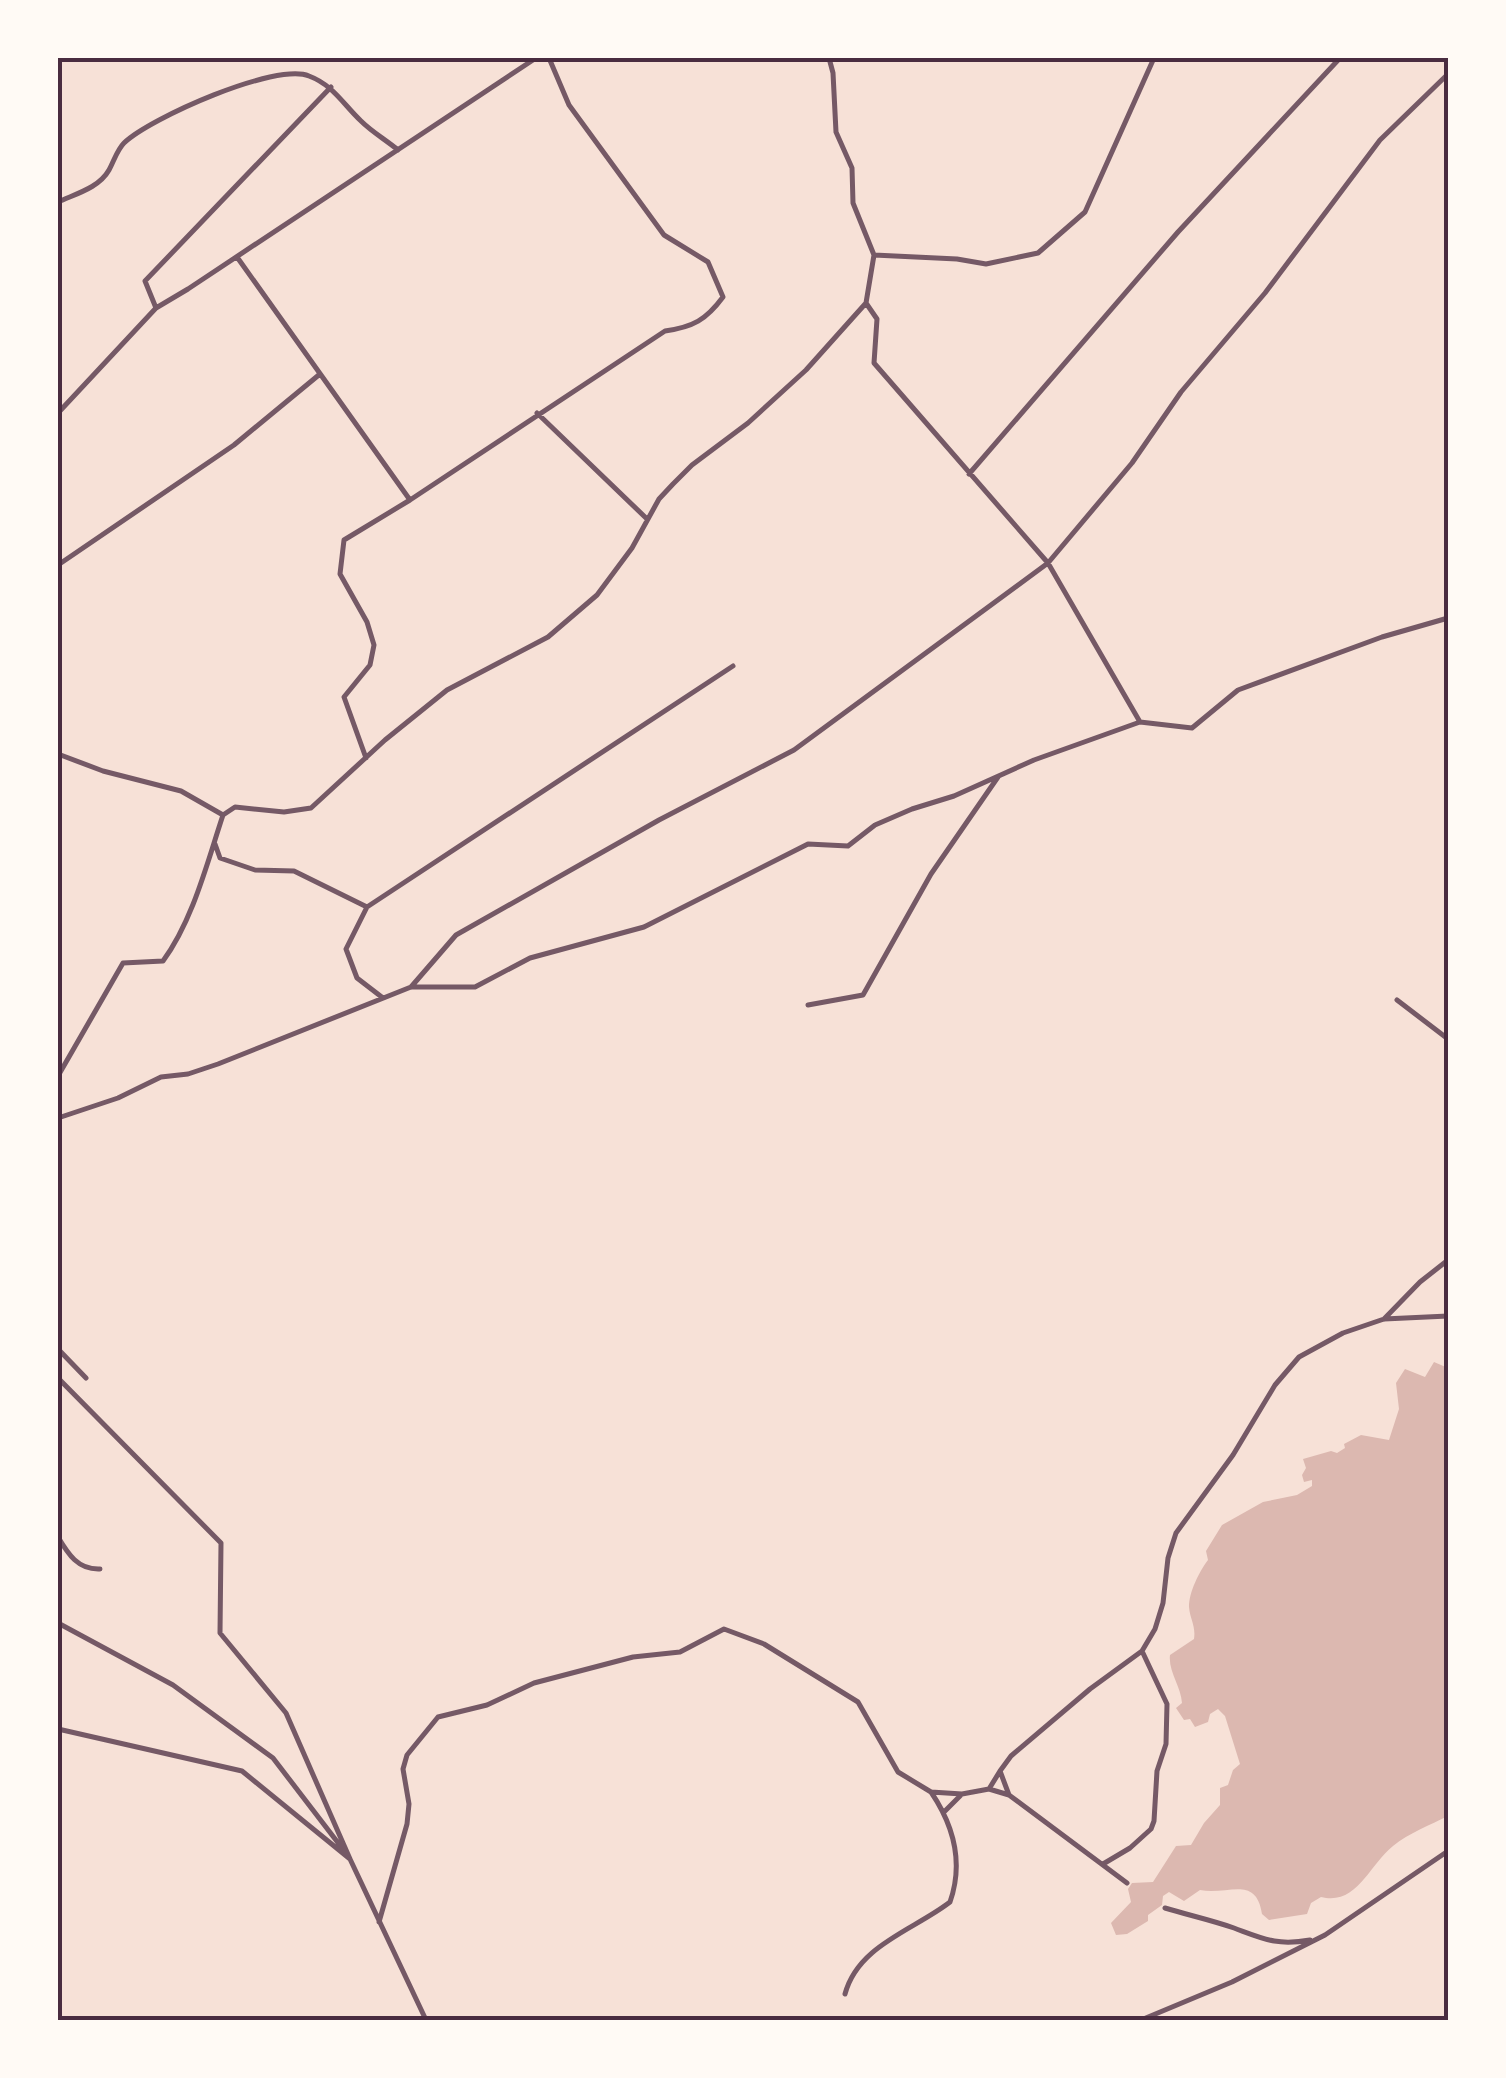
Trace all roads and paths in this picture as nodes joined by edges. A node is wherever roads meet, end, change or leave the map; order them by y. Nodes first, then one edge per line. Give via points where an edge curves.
1 (536, 58) edge
2 (549, 58) edge
3 (829, 58) edge
4 (1154, 58) edge
5 (1340, 58) edge
6 (1448, 74) edge
7 (332, 87) junction
8 (399, 151) junction
9 (58, 202) edge
10 (874, 255) junction
11 (236, 257) junction
12 (866, 303) junction
13 (156, 308) junction
14 (320, 374) junction
15 (58, 413) edge
16 (538, 414) junction
17 (969, 474) junction
18 (410, 500) junction
19 (646, 518) junction
20 (1048, 563) junction
21 (58, 565) edge
22 (1448, 618) edge
23 (733, 666) dead end
24 (1140, 722) junction
25 (58, 754) edge
26 (366, 758) junction
27 (999, 776) junction
28 (222, 814) junction
29 (214, 840) junction
30 (367, 907) junction
31 (412, 987) junction
32 (384, 998) junction
33 (1396, 1000) dead end
34 (808, 1006) dead end
35 (1448, 1039) edge
36 (58, 1076) edge
37 (58, 1118) edge
38 (1448, 1260) edge
39 (1448, 1316) edge
40 (1384, 1319) junction
41 (58, 1349) edge
42 (58, 1378) edge
43 (86, 1378) dead end
44 (58, 1537) edge
45 (100, 1569) dead end
46 (58, 1622) edge
47 (1142, 1652) junction
48 (58, 1730) edge
49 (1000, 1771) junction
50 (990, 1788) junction
51 (931, 1792) junction
52 (962, 1794) junction
53 (1009, 1795) junction
54 (945, 1811) junction
55 (1448, 1851) edge
56 (350, 1859) junction
57 (1103, 1864) junction
58 (1127, 1883) dead end
59 (1166, 1908) dead end
60 (380, 1922) junction
61 (1318, 1938) junction
62 (845, 1994) dead end
63 (426, 2020) edge
64 (1141, 2020) edge

1 - 8 street
2 - 16 street via 569,104 664,235 708,262 723,297 694,326 665,332
3 - 10 street via 836,132
4 - 10 street via 1085,212 1038,253 986,264
5 - 17 street via 1178,232
6 - 20 street via 1380,140
7 - 8 street
7 - 9 street via 284,72 154,120 121,145 94,186
7 - 13 street via 145,281
8 - 11 street
10 - 12 street
11 - 13 street
11 - 14 street
12 - 17 street via 877,319 874,363
12 - 19 street via 806,370 692,464
13 - 15 street
14 - 18 street
14 - 21 street via 234,445
16 - 18 street
16 - 19 street
17 - 20 street
18 - 26 street via 344,540 341,550 340,574 374,646 370,665 344,697
19 - 26 street via 598,595 548,637 446,690
20 - 24 street
20 - 31 street via 794,750 456,936
22 - 24 street via 1238,690 1192,728
23 - 30 street
24 - 27 street
25 - 28 street via 181,791
26 - 28 street via 311,808 235,807
27 - 31 street via 875,825 848,846 808,844 644,927 530,958 475,986
27 - 34 street via 931,874 863,995
28 - 29 street
29 - 30 street via 220,858 255,870 294,871
29 - 36 street via 173,946 163,961 123,964
30 - 32 street via 346,949 357,978
31 - 32 street
32 - 37 street
33 - 35 street
38 - 40 street
39 - 40 street
40 - 47 street via 1299,1357 1275,1385 1176,1533 1156,1629
41 - 43 street
42 - 56 street via 221,1543 220,1633 286,1713
44 - 45 street via 70,1557
46 - 56 street via 173,1684 273,1758
47 - 49 street
47 - 57 street via 1168,1704 1154,1821 1130,1848
48 - 56 street via 242,1771
49 - 50 street
49 - 53 street
50 - 52 street
50 - 53 street
51 - 52 street
51 - 54 street
51 - 60 street via 898,1772 858,1702 764,1644 724,1629 680,1652 632,1657 534,1683 438,1717 403,1769 407,1824
52 - 54 street
53 - 57 street
54 - 62 street via 958,1860 950,1902 882,1944 850,1976
55 - 61 street
56 - 60 street
57 - 58 street
59 - 61 street via 1263,1941
60 - 63 street
61 - 64 street

